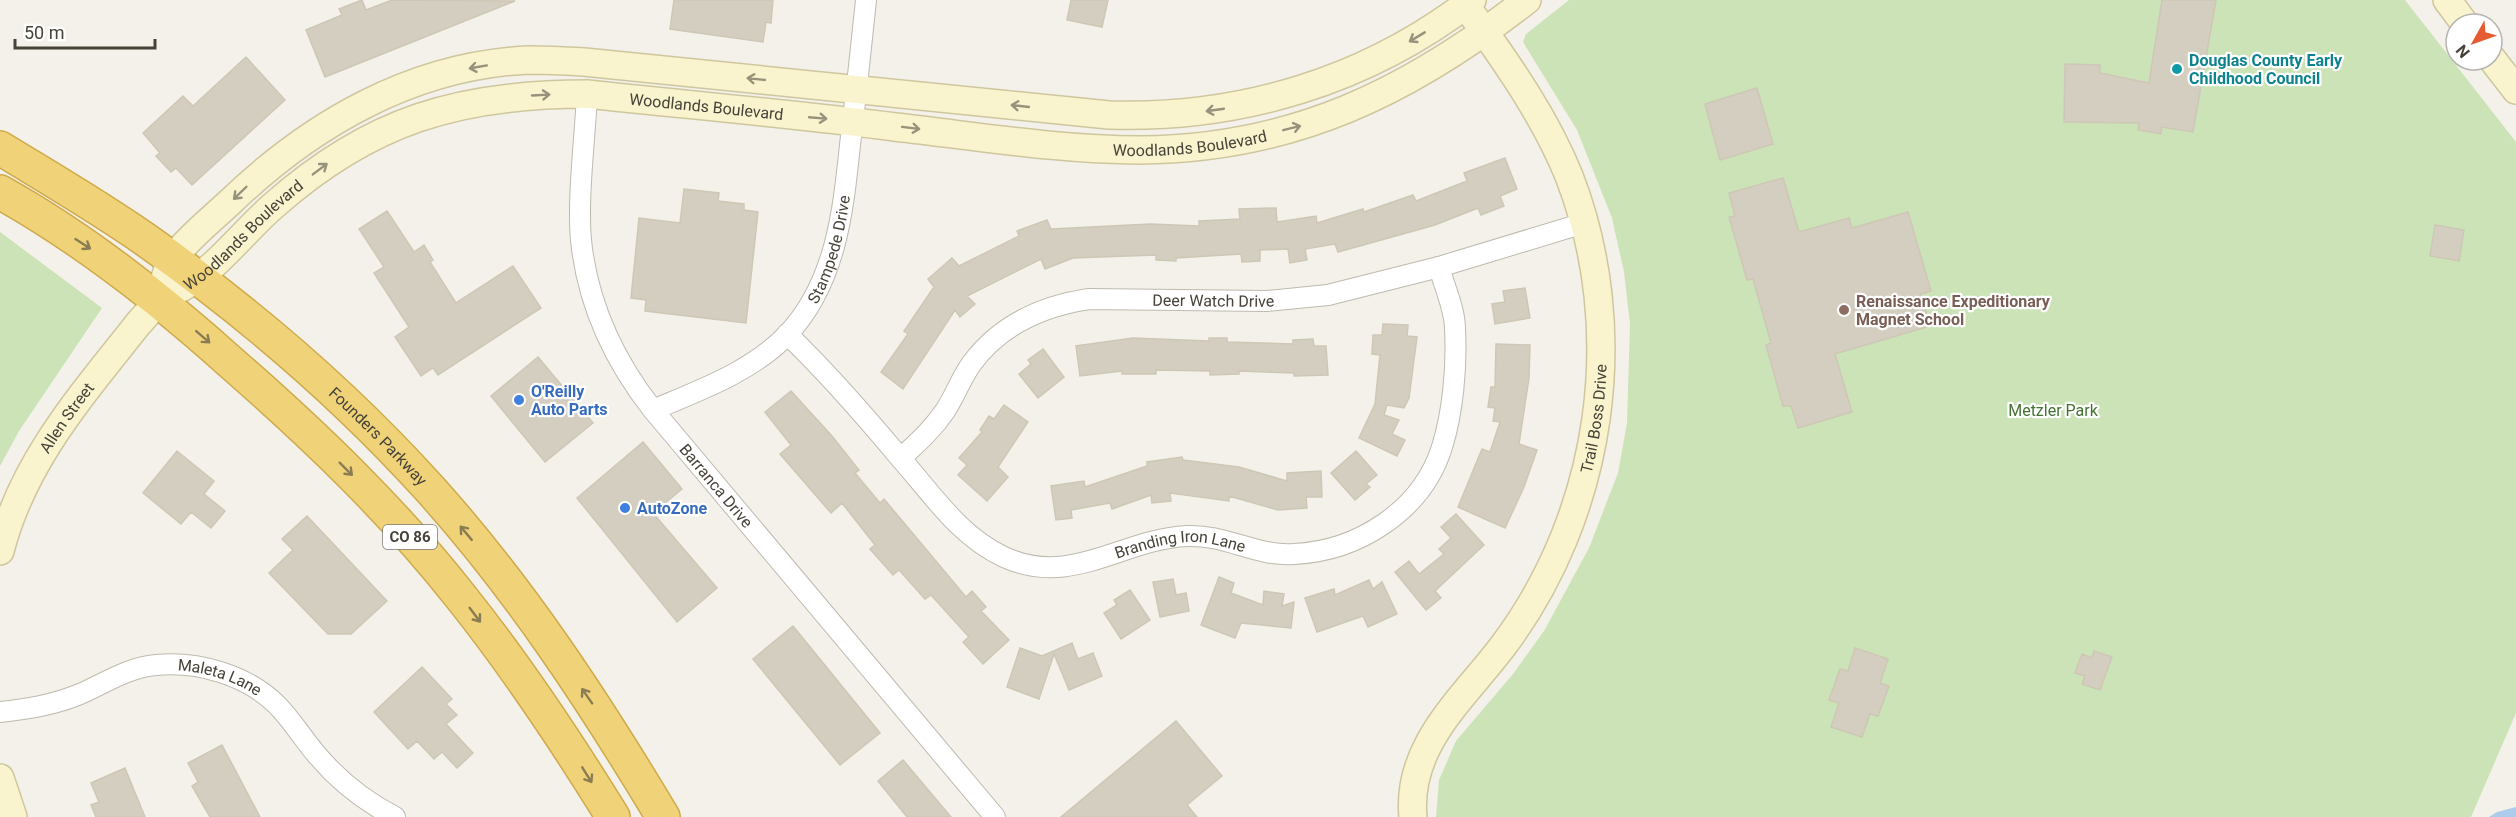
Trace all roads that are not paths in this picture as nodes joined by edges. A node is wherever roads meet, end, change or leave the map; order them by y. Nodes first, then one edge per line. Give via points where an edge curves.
1 (866, 0) edge
2 (1527, 0) edge
3 (2447, 0) edge
4 (1468, 2) edge
5 (2456, 12) edge
6 (1484, 32) junction
7 (530, 60) junction
8 (2502, 72) edge
9 (856, 89) junction
10 (2516, 90) edge
11 (587, 94) junction
12 (477, 101) junction
13 (853, 122) junction
14 (0, 148) edge
15 (0, 192) edge
16 (1584, 223) junction
17 (172, 259) junction
18 (1439, 267) junction
19 (199, 279) junction
20 (158, 299) junction
21 (787, 334) junction
22 (653, 410) junction
23 (901, 458) junction
24 (0, 551) edge
25 (0, 712) edge
26 (0, 778) edge
27 (13, 817) edge
28 (395, 817) edge
29 (613, 817) edge
30 (663, 817) edge
31 (994, 817) edge
32 (1413, 817) edge

1 - 9 street, Stampede Drive
2 - 6 street, Woodlands Boulevard
3 - 5 street
4 - 6 street, Trail Boss Drive
4 -> 9 street, Woodlands Boulevard via 1401,46 1351,71 1295,92 1217,110 1109,115
13 -> 6 street, Woodlands Boulevard via 1107,148 1176,148 1227,142 1302,126 1366,102 1426,71
6 - 16 street, Trail Boss Drive via 1546,128 1569,176
9 -> 7 street, Woodlands Boulevard via 624,65
7 - 12 street via 522,76
7 -> 17 street, Woodlands Boulevard via 468,68 427,79 397,89 328,123 247,185
8 - 10 street
9 - 13 street, Stampede Drive
12 -> 11 street, Woodlands Boulevard
11 -> 13 street, Woodlands Boulevard
11 - 22 street, Barranca Drive via 581,218 587,279 612,346
19 -> 12 street, Woodlands Boulevard via 272,207 329,162 392,128
13 - 21 street, Stampede Drive via 841,224 812,302
14 - 17 highway, Founders Parkway / CO 86
15 -> 20 highway, CO 86 via 92,249
16 - 18 street, Deer Watch Drive
16 - 32 street, Trail Boss Drive via 1601,311 1602,362 1599,406 1585,468 1564,538 1531,603 1503,646 1434,732 1412,792
17 - 19 highway, Founders Parkway / CO 86
17 - 20 street, Woodlands Boulevard
18 - 23 street, Deer Watch Drive via 1299,300 1089,298 1042,309 993,340 971,364 928,433
18 - 23 street, Branding Iron Lane via 1455,327 1450,402 1442,448 1430,474 1412,497 1374,532 1351,543 1292,555 1188,536 1065,568 1023,564 977,541 953,522
19 - 20 street, Woodlands Boulevard
30 -> 19 highway, Founders Parkway / CO 86 via 610,729 529,612 431,490 303,364
20 - 24 street, Allen Street via 47,442 20,493
20 -> 29 highway, CO 86 via 277,403 394,518 522,677
21 - 22 street, Stampede Drive via 735,374
21 - 23 street, Branding Iron Lane
22 - 31 street, Barranca Drive
25 - 28 street, Maleta Lane via 56,703 154,665 180,664 212,670 261,692 278,706 328,768 368,801
26 - 27 street

